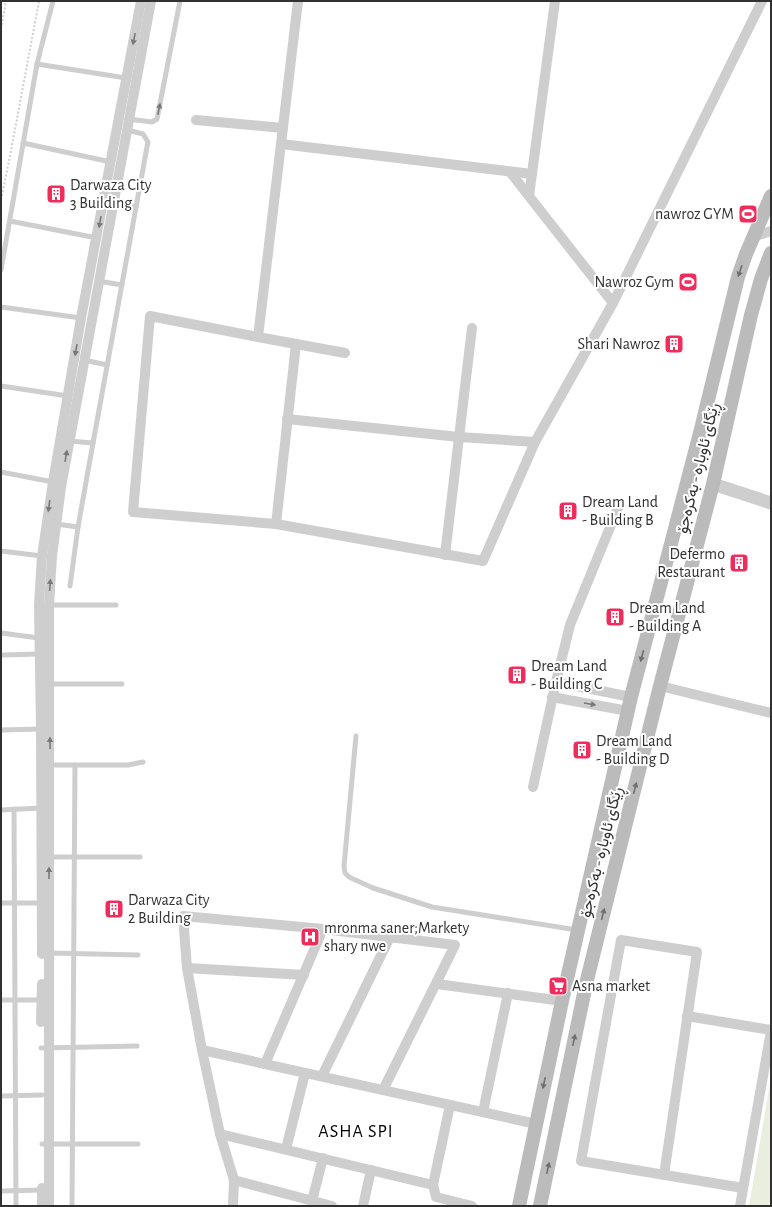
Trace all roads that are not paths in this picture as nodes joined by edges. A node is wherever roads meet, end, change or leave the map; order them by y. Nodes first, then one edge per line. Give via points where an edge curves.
1 (53, 1) edge
2 (141, 1) edge
3 (151, 1) edge
4 (180, 1) edge
5 (298, 1) edge
6 (555, 1) edge
7 (762, 1) edge
8 (36, 64) junction
9 (126, 78) junction
10 (130, 119) junction
11 (196, 120) dead end
12 (283, 128) junction
13 (127, 130) junction
14 (23, 143) junction
15 (281, 144) junction
16 (111, 162) junction
17 (510, 172) junction
18 (532, 174) junction
19 (529, 196) junction
20 (771, 196) edge
21 (114, 203) junction
22 (136, 207) junction
23 (10, 221) junction
24 (771, 231) edge
25 (753, 237) junction
26 (97, 238) junction
27 (746, 254) junction
28 (769, 257) edge
29 (1, 270) edge
30 (98, 281) junction
31 (122, 285) junction
32 (613, 303) junction
33 (1, 307) edge
34 (82, 318) junction
35 (472, 328) dead end
36 (258, 337) junction
37 (296, 344) junction
38 (345, 353) dead end
39 (84, 360) junction
40 (108, 365) junction
41 (1, 386) edge
42 (68, 396) junction
43 (288, 419) junction
44 (459, 437) junction
45 (69, 441) junction
46 (535, 442) junction
47 (93, 443) junction
48 (1, 472) edge
49 (53, 482) junction
50 (713, 484) junction
51 (620, 503) dead end
52 (771, 503) edge
53 (56, 524) junction
54 (276, 524) junction
55 (78, 527) junction
56 (1, 550) edge
57 (445, 555) junction
58 (42, 556) junction
59 (70, 586) dead end
60 (116, 605) dead end
61 (44, 606) junction
62 (1, 633) edge
63 (39, 638) junction
64 (39, 654) junction
65 (1, 655) edge
66 (556, 682) junction
67 (50, 684) junction
68 (122, 684) dead end
69 (660, 686) junction
70 (552, 697) junction
71 (631, 697) junction
72 (628, 711) junction
73 (771, 713) edge
74 (41, 729) junction
75 (1, 730) edge
76 (356, 736) dead end
77 (143, 762) dead end
78 (46, 764) junction
79 (74, 765) junction
80 (533, 787) dead end
81 (41, 808) junction
82 (14, 809) junction
83 (1, 810) edge
84 (45, 856) junction
85 (74, 857) junction
86 (140, 857) dead end
87 (1, 903) edge
88 (14, 903) junction
89 (41, 903) junction
90 (323, 929) junction
91 (578, 930) junction
92 (390, 937) junction
93 (574, 945) junction
94 (45, 952) junction
95 (74, 953) junction
96 (593, 953) junction
97 (138, 955) dead end
98 (187, 968) junction
99 (304, 975) junction
100 (567, 979) junction
101 (437, 984) junction
102 (586, 984) junction
103 (508, 993) junction
104 (1, 1000) edge
105 (14, 1000) junction
106 (41, 1000) junction
107 (562, 1001) junction
108 (687, 1016) junction
109 (771, 1030) edge
110 (137, 1046) dead end
111 (45, 1048) junction
112 (72, 1048) junction
113 (202, 1050) junction
114 (265, 1064) junction
115 (305, 1073) junction
116 (322, 1076) junction
117 (384, 1090) junction
118 (15, 1095) junction
119 (42, 1095) junction
120 (1, 1096) edge
121 (450, 1105) junction
122 (482, 1112) junction
123 (536, 1124) junction
124 (220, 1134) junction
125 (45, 1144) junction
126 (72, 1144) junction
127 (138, 1144) dead end
128 (286, 1149) junction
129 (323, 1158) junction
130 (371, 1170) junction
131 (664, 1175) junction
132 (234, 1180) junction
133 (433, 1185) junction
134 (743, 1188) junction
135 (42, 1190) junction
136 (1, 1191) edge
137 (16, 1191) junction
138 (312, 1201) junction
139 (434, 1202) edge
140 (16, 1206) edge
141 (42, 1206) edge
142 (49, 1206) edge
143 (72, 1206) edge
144 (234, 1206) edge
145 (332, 1206) edge
146 (363, 1206) edge
147 (472, 1206) edge
148 (518, 1206) edge
149 (540, 1206) edge
150 (740, 1206) edge

1 - 8 lane
2 -> 9 street
3 - 10 street
10 -> 4 lane via 152,122 157,118
5 - 12 street
6 - 18 street
7 - 32 street
8 - 9 lane
8 - 14 lane
9 - 16 street
10 - 13 street
11 - 12 street
12 - 15 street
13 - 21 street
13 - 22 lane via 143,134 148,142
14 - 16 lane
14 - 23 lane
15 - 17 street
15 - 36 street
16 -> 26 street
17 - 18 street
17 - 19 street
18 - 19 street
19 - 32 street
20 - 25 main road
21 - 22 lane
21 - 30 street
22 - 31 lane
23 - 26 lane
23 - 29 lane
24 - 25 street
25 - 27 main road
26 - 34 street
27 - 28 main road
27 -> 71 main road via 730,306 701,429
28 - 50 main road, ڕێگای ئاوبارە - بەکرەجۆ via 751,315
30 - 31 lane
30 - 39 street
31 - 40 lane
32 - 46 street
33 - 34 lane
34 -> 42 street
35 - 44 street
36 - 37 street
36 - 54 street via 150,316 133,512
37 - 38 street
37 - 43 street
39 - 40 lane
39 - 45 street
40 - 47 lane
41 - 42 lane
42 - 49 street
43 - 44 street
43 - 54 street
44 - 46 street
44 - 57 street
45 - 47 lane
53 -> 45 street
46 - 57 street via 483,561
47 - 55 lane
48 - 49 lane
49 -> 58 street
50 - 52 street
50 - 69 main road, ڕێگای ئاوبارە - بەکرەجۆ
51 - 66 street via 570,625
53 - 55 lane
61 -> 53 street
54 - 57 street
55 - 59 lane
56 - 58 lane
58 - 61 street
60 - 61 lane
61 - 63 street
61 - 67 street
62 - 63 lane
63 - 64 street
64 - 65 lane
64 - 74 street
66 - 70 street
66 - 71 street
67 - 68 lane
78 -> 67 street
69 - 73 street
96 -> 69 main road, ڕێگای ئاوبارە - بەکرەجۆ
70 -> 72 street
70 - 80 street
71 - 72 main road
72 - 91 main road
74 - 75 lane
74 - 78 street
76 - 91 lane via 344,866 349,877 373,888 432,907
77 - 79 lane via 128,765
78 - 79 lane
78 - 81 street
78 - 84 street
79 - 85 lane
81 - 82 lane
81 - 84 street
82 - 83 lane
82 - 88 lane
84 - 85 lane
84 - 89 street
94 -> 84 street
85 - 86 lane
85 - 95 lane
87 - 88 lane
88 - 89 lane
88 - 105 lane
89 - 94 street
90 - 92 street
90 - 98 street via 183,916
90 - 99 street
91 - 93 main road
92 - 101 street via 455,945
92 - 116 street
93 - 96 main road via 576,952 581,956 588,957
93 - 100 main road
94 - 95 lane
94 - 106 street
94 - 111 street
95 - 97 lane
95 - 112 lane
96 - 102 main road, ڕێگای ئاوبارە - بەکرەجۆ
98 - 99 street
98 - 113 street
99 - 114 street
100 - 102 main road via 572,972 577,971 581,973
100 - 107 main road
101 - 103 street
101 - 117 street
149 -> 102 main road, ڕێگای ئاوبارە - بەکرەجۆ
103 - 107 street
103 - 122 street
104 - 105 lane
105 - 106 lane
105 - 118 lane
106 - 111 street
107 -> 123 main road
108 - 109 street
108 - 131 street
108 - 131 street via 697,952 622,940 581,1161
109 - 134 street
110 - 112 lane
111 - 112 lane
111 - 119 street
111 - 125 street
112 - 126 lane
113 - 114 street
113 - 124 street
114 - 115 street
115 - 116 street
115 - 128 street
116 - 117 street
117 - 121 street
118 - 119 lane
118 - 120 lane
118 - 137 lane
119 - 125 street
121 - 122 street
121 - 133 street
122 - 123 street
123 - 148 main road
124 - 128 street
124 - 132 street
125 - 126 lane
125 - 135 street
125 - 142 street
126 - 127 lane
126 - 143 lane
128 - 129 street
129 - 130 street
129 - 138 street
130 - 133 street
130 - 146 street
131 - 134 street
132 - 138 street
132 - 144 street
133 - 139 street
134 - 150 street
135 - 137 lane
135 - 141 street
136 - 137 lane
137 - 140 lane
138 - 145 street
139 - 147 street

